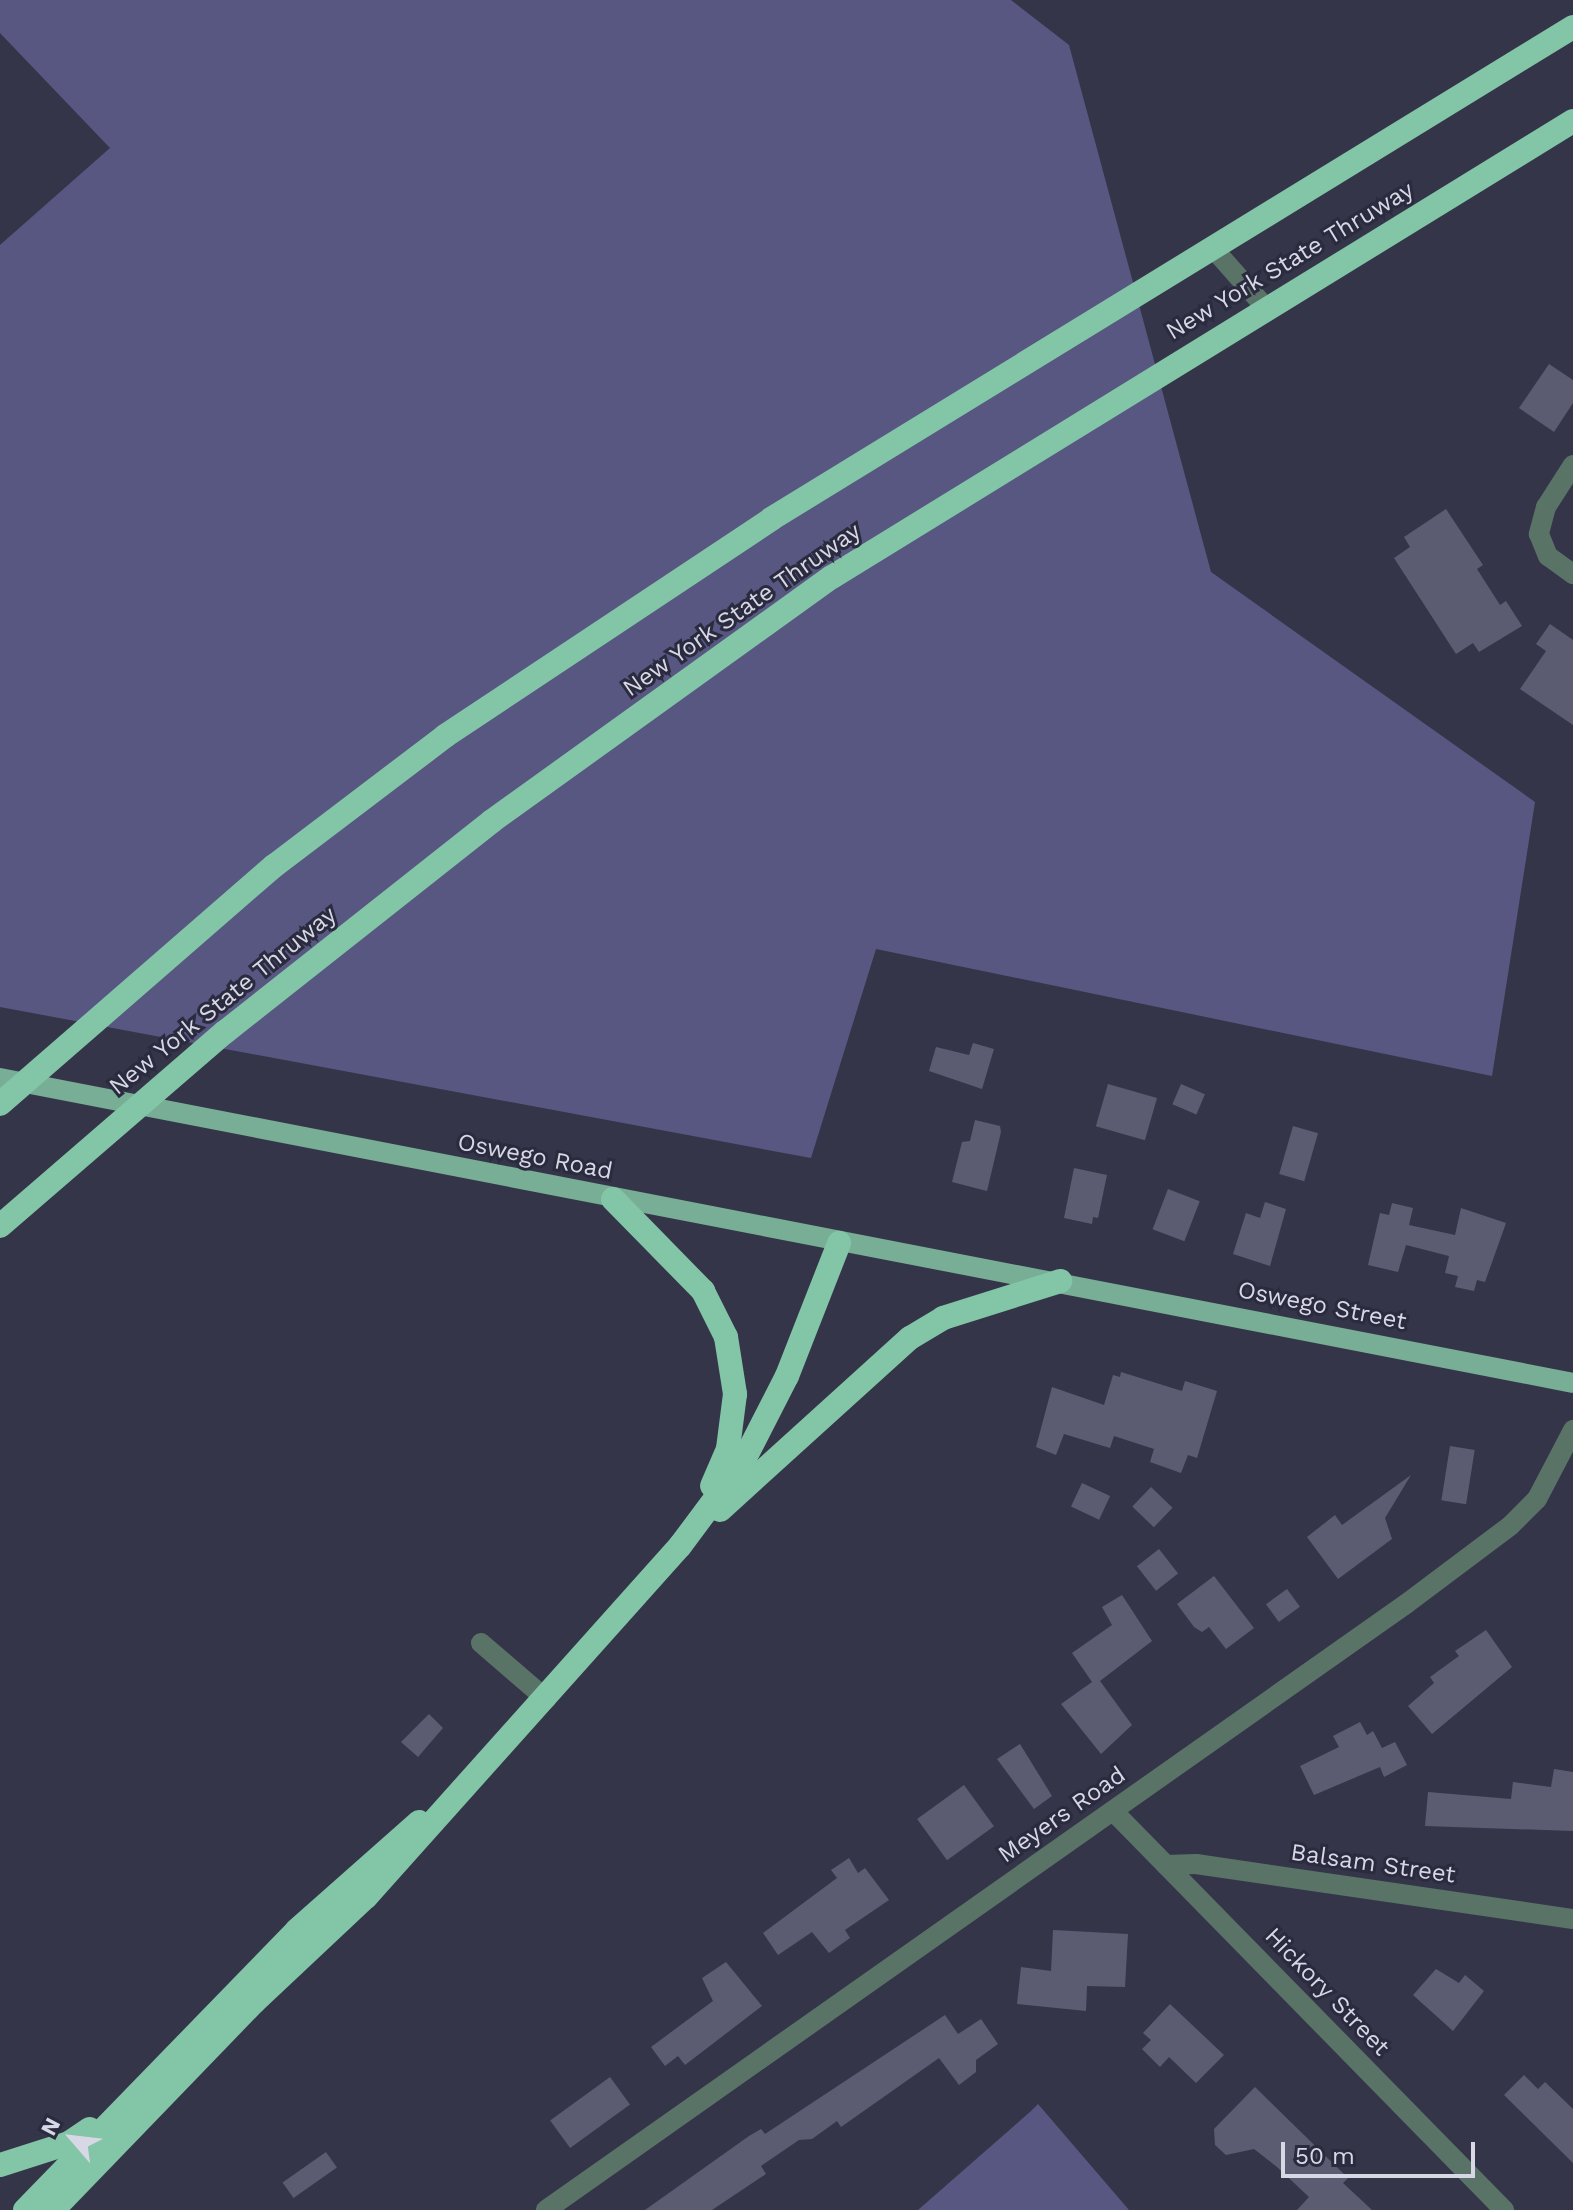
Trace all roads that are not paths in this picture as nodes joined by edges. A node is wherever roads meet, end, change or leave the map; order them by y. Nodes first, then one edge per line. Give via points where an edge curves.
1 (1573, 27) edge
2 (1573, 121) edge
3 (1212, 247) junction
4 (1266, 308) junction
5 (1573, 465) edge
6 (1573, 574) edge
7 (0, 1078) edge
8 (0, 1104) edge
9 (613, 1199) junction
10 (0, 1226) edge
11 (839, 1243) junction
12 (1060, 1281) junction
13 (1573, 1383) edge
14 (1573, 1430) edge
15 (680, 1546) junction
16 (481, 1643) dead end
17 (546, 1699) junction
18 (480, 1773) junction
19 (1113, 1811) junction
20 (1166, 1865) junction
21 (1573, 1919) edge
22 (119, 2111) junction
23 (0, 2165) edge
24 (25, 2210) edge
25 (53, 2210) edge
26 (546, 2210) edge
27 (1504, 2210) edge

1 - 3 highway
2 - 4 highway, New York State Thruway
3 - 4 street
3 - 8 highway via 771,519 445,736 274,866
4 - 10 highway, New York State Thruway via 832,577 505,812 225,1032
5 - 6 street via 1546,507 1539,534 1548,556
7 - 9 main road, Oswego Road
9 - 11 main road, Oswego Road
9 - 15 highway via 703,1291 726,1337 735,1394 728,1449
11 - 12 main road, Oswego Road
11 - 15 highway via 787,1376 744,1460
12 - 13 main road, Oswego Street
12 - 15 highway via 943,1318 910,1338
14 - 19 street, Meyers Road via 1537,1499 1510,1526
15 - 17 highway
16 - 17 street
17 - 18 highway
18 - 22 highway via 352,1877
18 - 25 highway via 366,1897 254,2002
19 - 20 street, Hickory Street
19 - 26 street, Meyers Road
20 - 21 street, Balsam Street via 1196,1864
20 - 27 street, Hickory Street
22 - 23 highway via 69,2143
22 - 24 highway

